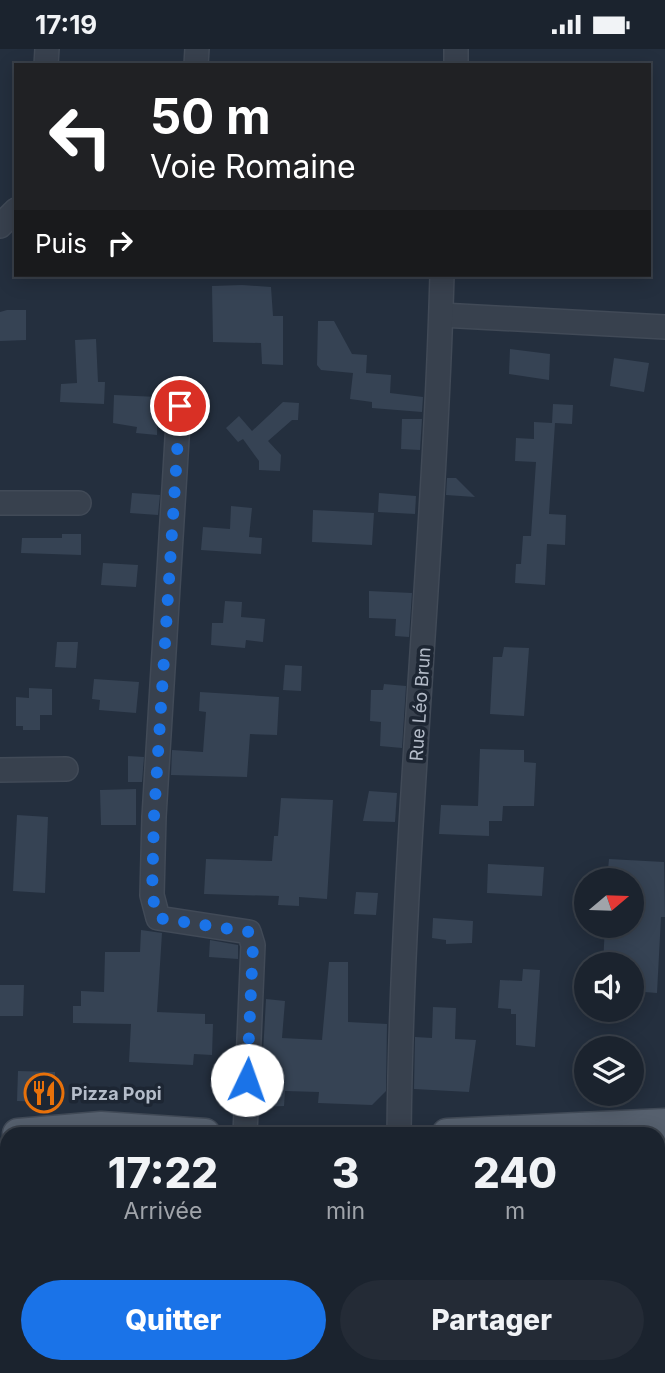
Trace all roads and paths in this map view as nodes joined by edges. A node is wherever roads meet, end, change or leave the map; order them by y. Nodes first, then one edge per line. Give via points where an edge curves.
1 (14, 212) edge
2 (0, 226) edge
3 (442, 277) edge
4 (441, 315) junction
5 (665, 327) edge
6 (180, 406) dead end
7 (0, 503) edge
8 (79, 503) dead end
9 (66, 769) dead end
10 (0, 770) edge
11 (665, 1124) edge
12 (245, 1127) edge
13 (399, 1127) edge
14 (600, 1127) edge

1 - 2 street
3 - 4 street, Rue Léo Brun
4 - 5 street
4 - 13 street, Rue Léo Brun via 401,1009
6 - 12 street via 152,895 158,918 249,932 253,945
7 - 8 street
9 - 10 street
11 - 14 main road

